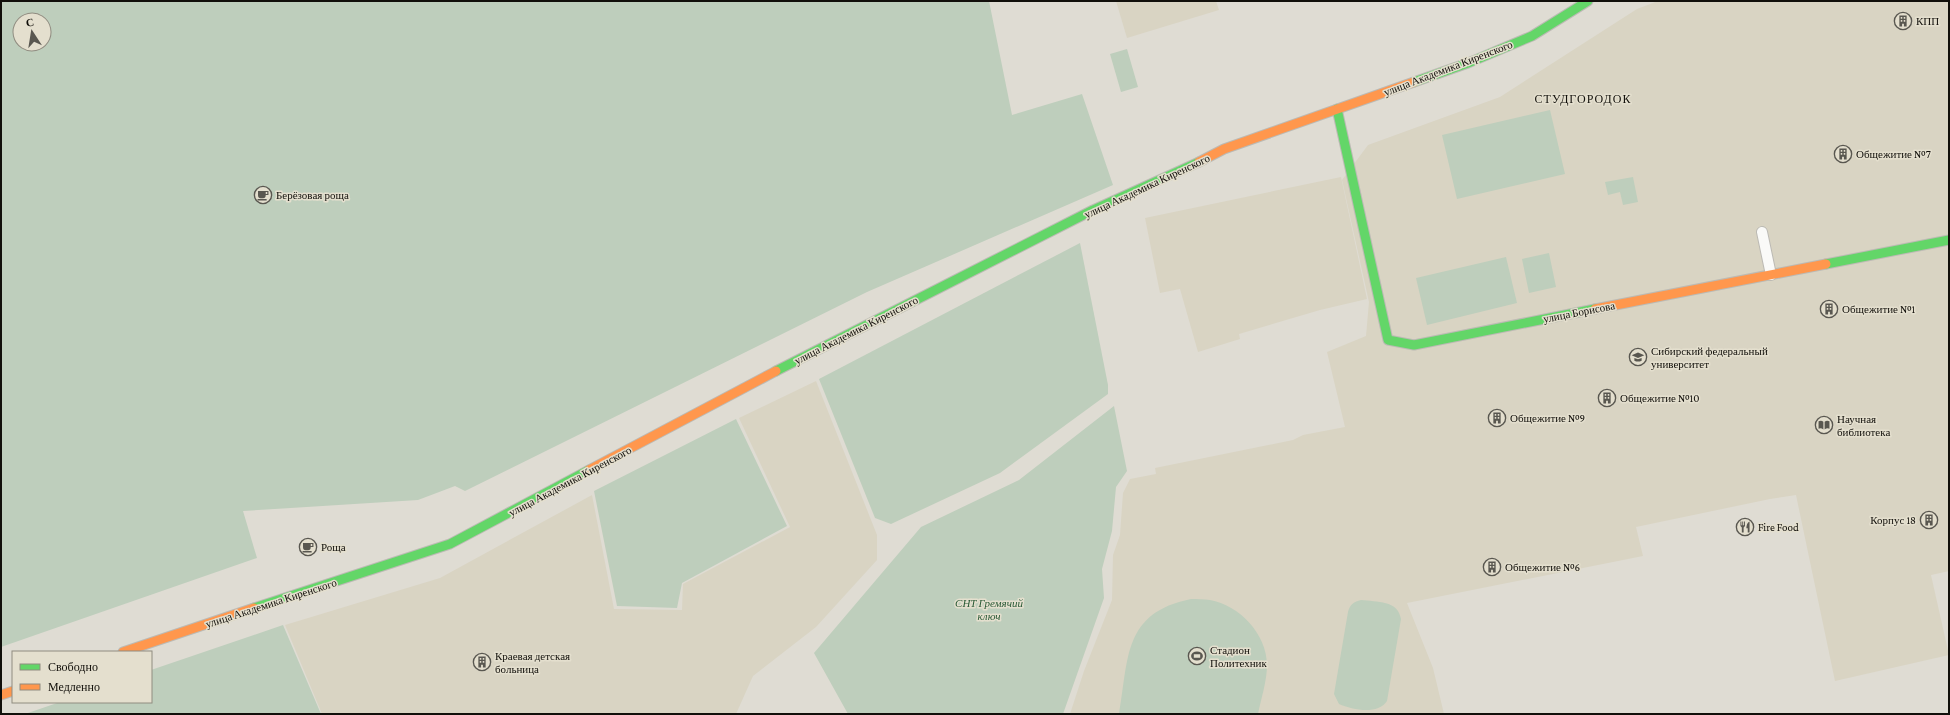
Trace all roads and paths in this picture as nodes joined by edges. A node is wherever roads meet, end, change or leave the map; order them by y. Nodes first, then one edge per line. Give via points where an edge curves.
1 (1588, 1) edge
2 (1337, 109) junction
3 (1762, 232) dead end
4 (1949, 240) edge
5 (1771, 275) junction
6 (126, 651) edge
7 (12, 691) edge
8 (1, 695) edge

1 - 2 main road, улица Академика Киренского via 1532,36 1468,63
2 - 5 main road, улица Борисова via 1388,340 1414,345
2 - 6 main road, улица Академика Киренского via 1224,149 1173,175 1093,210 736,391 450,544
3 - 5 street
4 - 5 main road, улица Борисова
7 - 8 main road

